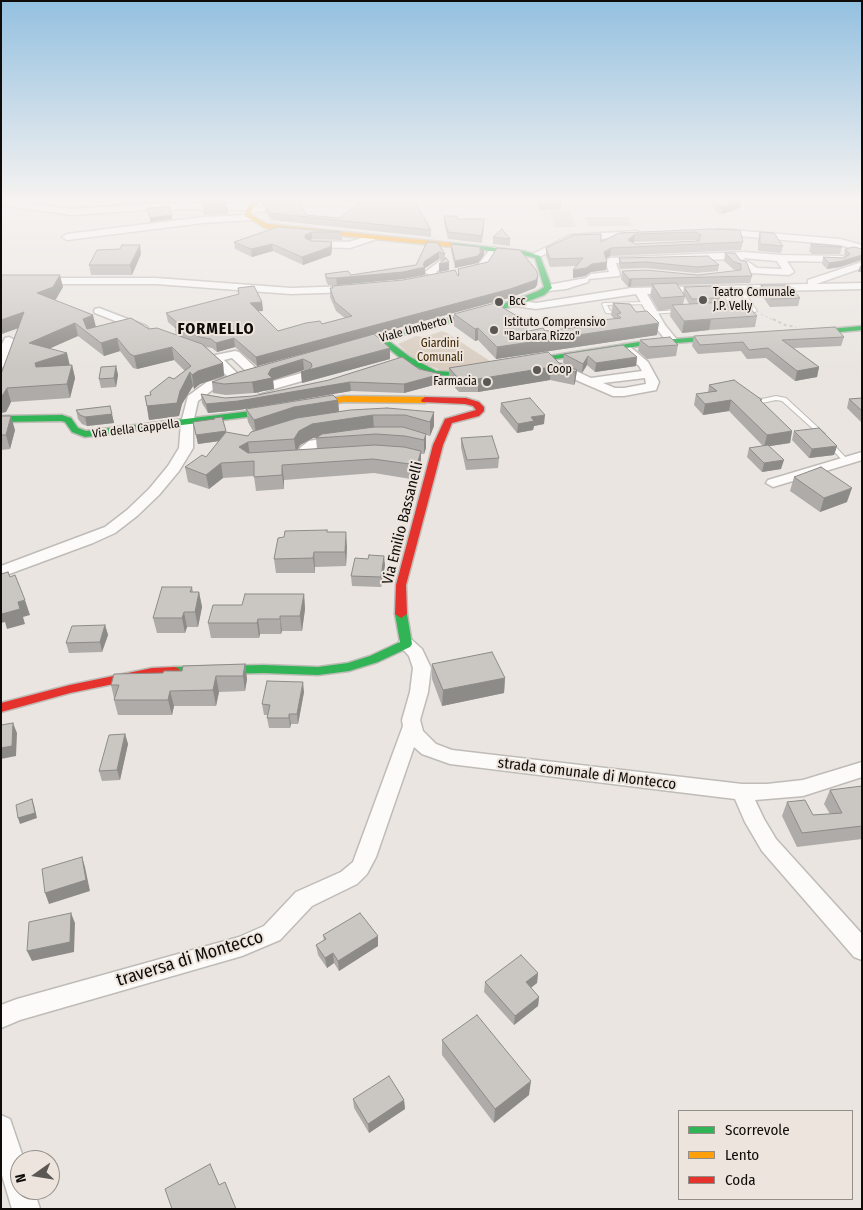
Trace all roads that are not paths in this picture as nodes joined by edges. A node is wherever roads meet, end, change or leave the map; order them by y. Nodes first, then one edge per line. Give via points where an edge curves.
1 (491, 256) edge
2 (537, 256) edge
3 (666, 256) edge
4 (671, 256) edge
5 (717, 256) edge
6 (738, 256) edge
7 (761, 256) edge
8 (766, 256) edge
9 (634, 257) junction
10 (649, 258) joint
11 (783, 258) junction
12 (842, 259) edge
13 (440, 264) edge
14 (862, 265) edge
15 (722, 267) dead end
16 (643, 269) edge
17 (673, 270) edge
18 (772, 272) junction
19 (615, 274) junction
20 (626, 274) edge
21 (438, 278) junction
22 (719, 279) edge
23 (420, 281) edge
24 (1, 284) edge
25 (862, 286) edge
26 (365, 287) edge
27 (798, 287) junction
28 (548, 288) junction
29 (722, 290) junction
30 (740, 290) junction
31 (640, 291) junction
32 (679, 293) junction
33 (515, 303) junction
34 (685, 305) edge
35 (726, 309) edge
36 (736, 309) junction
37 (647, 310) junction
38 (98, 311) dead end
39 (626, 313) edge
40 (862, 328) edge
41 (153, 333) edge
42 (796, 333) edge
43 (738, 336) edge
44 (9, 340) dead end
45 (672, 341) junction
46 (624, 346) junction
47 (548, 358) junction
48 (407, 359) junction
49 (292, 363) edge
50 (512, 364) edge
51 (1, 365) edge
52 (388, 365) edge
53 (494, 367) edge
54 (251, 374) junction
55 (196, 396) junction
56 (746, 396) edge
57 (210, 399) edge
58 (1, 419) edge
59 (430, 419) edge
60 (448, 421) junction
61 (187, 423) junction
62 (349, 438) edge
63 (862, 456) edge
64 (320, 457) edge
65 (302, 458) junction
66 (417, 458) edge
67 (285, 459) edge
68 (846, 461) junction
69 (433, 462) junction
70 (773, 484) dead end
71 (1, 572) edge
72 (406, 644) junction
73 (1, 708) edge
74 (412, 727) junction
75 (862, 770) edge
76 (742, 792) junction
77 (862, 950) edge
78 (1, 1017) edge
79 (1, 1128) edge
80 (10, 1157) edge

1 - 21 street via 482,267
2 - 28 street
3 - 10 street
4 - 17 street
5 - 15 street
6 - 18 street via 754,271
7 - 18 street
8 - 11 street
9 - 10 street
9 - 16 street
9 - 19 street via 610,262
11 - 12 street
11 - 18 street via 789,272
13 - 21 street via 430,272
14 - 27 street
19 - 20 street
19 - 28 street
21 - 23 street
22 - 32 street via 680,286
24 - 26 street via 156,281 291,291
25 - 27 street
27 - 30 street
28 - 33 street, Viale Umberto I
29 - 30 street
29 - 32 street
29 - 36 lane
30 - 36 lane via 755,311 738,312
31 - 32 street
31 - 33 street via 536,306
31 - 37 street
33 - 48 street, Viale Umberto I via 376,339
34 - 37 lane via 689,311
35 - 36 lane
37 - 39 lane via 604,304 608,312
37 - 45 street
38 - 41 street
40 - 42 street
43 - 45 street
44 - 51 street
45 - 46 street
46 - 47 street
46 - 47 street via 642,361 648,374 591,382 563,371
47 - 50 street
48 - 52 street
48 - 53 street via 440,374
49 - 54 street via 309,384 260,395
54 - 54 street via 235,354 212,355
54 - 55 street via 211,386
55 - 57 street
55 - 61 street via 190,405
56 - 68 lane via 758,401 776,398 788,402
58 - 61 street, Via della Cappella via 62,418 85,434
59 - 60 street
60 - 61 street via 476,414 480,407 466,401 337,399
60 - 69 street, Via Emilio Bassanelli via 434,443
61 - 71 street via 186,448 174,468 132,513 110,530 88,540
62 - 65 street via 314,444
63 - 68 street
64 - 65 street
65 - 67 street
66 - 69 street
68 - 70 street
69 - 72 street, Via Emilio Bassanelli via 401,585
72 - 73 street via 349,667 152,672 57,692
72 - 74 street via 418,656 422,671
74 - 76 street, strada comunale di Montecco via 424,745 450,757
74 - 78 street, traversa di Montecco via 360,868 349,878 304,900 272,933 242,946
75 - 76 street, strada comunale di Montecco via 803,788
76 - 77 street via 769,845
79 - 80 street

